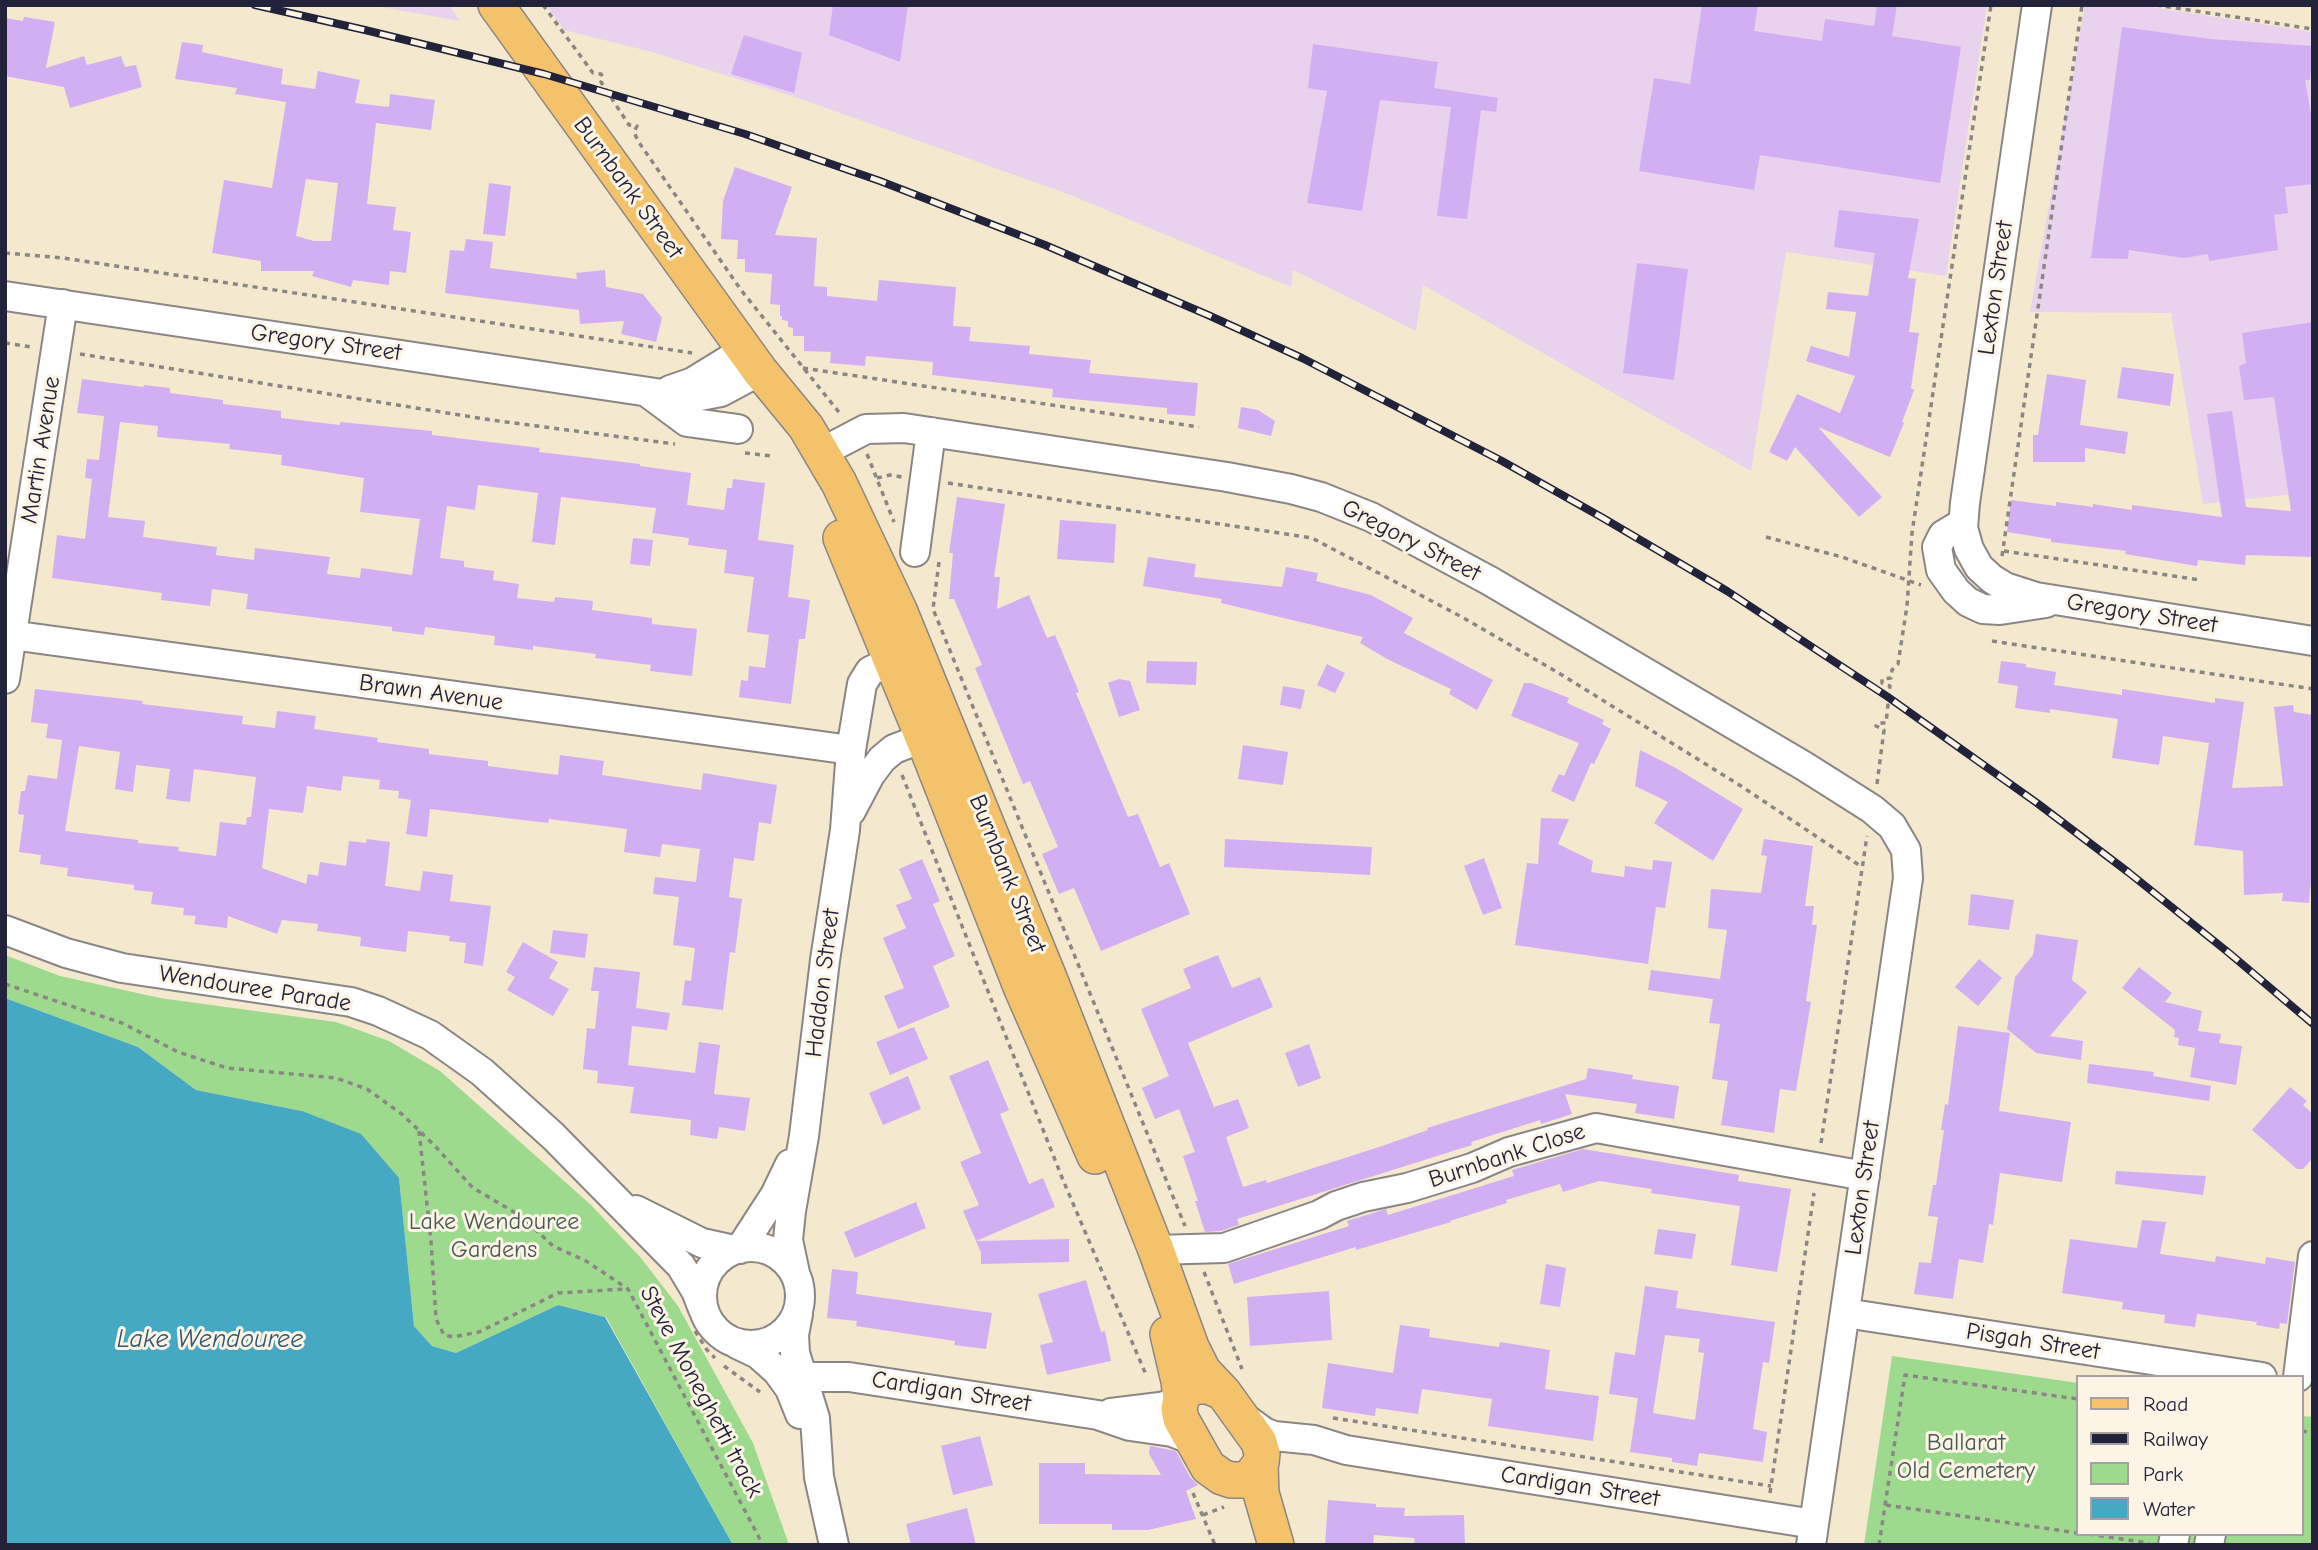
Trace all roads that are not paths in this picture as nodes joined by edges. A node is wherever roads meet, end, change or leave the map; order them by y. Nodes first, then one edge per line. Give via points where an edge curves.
1 (496, 5) edge
2 (2037, 5) edge
3 (5, 296) edge
4 (63, 304) junction
5 (752, 360) junction
6 (646, 391) junction
7 (931, 432) junction
8 (742, 441) road end
9 (822, 452) junction
10 (1963, 523) junction
11 (921, 557) road end
12 (1991, 558) joint
13 (2061, 601) junction
14 (12, 635) junction
15 (2313, 641) edge
16 (907, 664) junction
17 (5, 679) edge
18 (935, 733) junction
19 (851, 750) junction
20 (845, 830) junction
21 (1898, 832) joint
22 (5, 930) edge
23 (804, 1136) junction
24 (1865, 1176) junction
25 (612, 1197) junction
26 (737, 1250) junction
27 (1156, 1250) junction
28 (2313, 1256) edge
29 (795, 1273) junction
30 (703, 1309) junction
31 (1846, 1313) junction
32 (797, 1314) junction
33 (737, 1344) junction
34 (2249, 1375) edge
35 (2298, 1375) edge
36 (803, 1377) junction
37 (1236, 1394) junction
38 (1171, 1403) junction
39 (1098, 1415) junction
40 (1195, 1444) junction
41 (1346, 1450) junction
42 (1260, 1464) junction
43 (819, 1477) junction
44 (1215, 1491) junction
45 (1812, 1534) edge
46 (834, 1545) edge
47 (1257, 1545) edge
48 (1276, 1545) edge

1 - 5 main road, Burnbank Street
2 - 10 street, Lexton Street
3 - 4 street, Gregory Street
4 - 6 street, Gregory Street
4 - 14 street, Martin Avenue
5 - 6 street, Gregory Street via 736,385 711,394 688,397
5 - 9 main road, Burnbank Street
5 - 16 main road, Burnbank Street
6 - 8 street via 687,422
7 - 9 street, Gregory Street via 875,427
7 - 11 street
7 - 21 street, Gregory Street via 1261,483 1348,507 1490,581 1872,809
9 - 16 main road, Burnbank Street via 874,555
10 - 12 street, Lexton Street via 1967,544
10 - 13 street via 1943,535 1937,547 1941,570 1968,602 2000,610
12 - 13 street, Gregory Street via 2005,587
13 - 15 street, Gregory Street
14 - 17 street, Martin Avenue
14 - 19 street, Brawn Avenue
16 - 18 main road, Burnbank Street
16 - 19 street, Haddon Street via 876,668 863,681
18 - 20 street, Haddon Street via 894,749 882,759 858,795
18 - 27 main road, Burnbank Street
18 - 38 main road, Burnbank Street via 1021,989 1143,1268 1171,1345
19 - 20 street, Haddon Street
20 - 23 street, Haddon Street
21 - 24 street, Lexton Street via 1906,850 1908,878
22 - 25 street, Wendouree Parade via 102,964 338,999 407,1023 482,1072
23 - 26 street, Haddon Street via 775,1195
23 - 29 street, Haddon Street via 788,1240
24 - 27 street, Burnbank Close via 1596,1128 1518,1149 1407,1188 1363,1197 1224,1248
24 - 31 street, Lexton Street
25 - 26 street, Wendouree Parade via 702,1243
25 - 30 street, Wendouree Parade via 681,1266
26 - 29 street via 771,1251
26 - 30 street via 721,1257 704,1280
27 - 37 main road, Burnbank Street via 1203,1371
28 - 35 street
29 - 32 street via 800,1286
30 - 33 street via 710,1324
31 - 34 street, Pisgah Street
31 - 45 street, Lexton Street
32 - 33 street via 773,1341 756,1346
32 - 36 street via 795,1353
33 - 43 street via 763,1357 790,1389
36 - 39 street, Cardigan Street via 849,1377
36 - 43 street via 816,1418
37 - 38 main road via 1196,1386
37 - 41 street, Cardigan Street via 1264,1432
37 - 42 main road, Burnbank Street via 1259,1442
38 - 39 street, Cardigan Street
38 - 40 main road, Burnbank Street via 1179,1409
39 - 40 street, Cardigan Street via 1180,1434
40 - 44 main road, Burnbank Street
41 - 42 street, Cardigan Street via 1302,1452
41 - 45 street, Cardigan Street via 1766,1516
42 - 44 main road via 1251,1476 1231,1480
42 - 48 main road via 1261,1493
43 - 46 street
44 - 47 main road via 1238,1496

